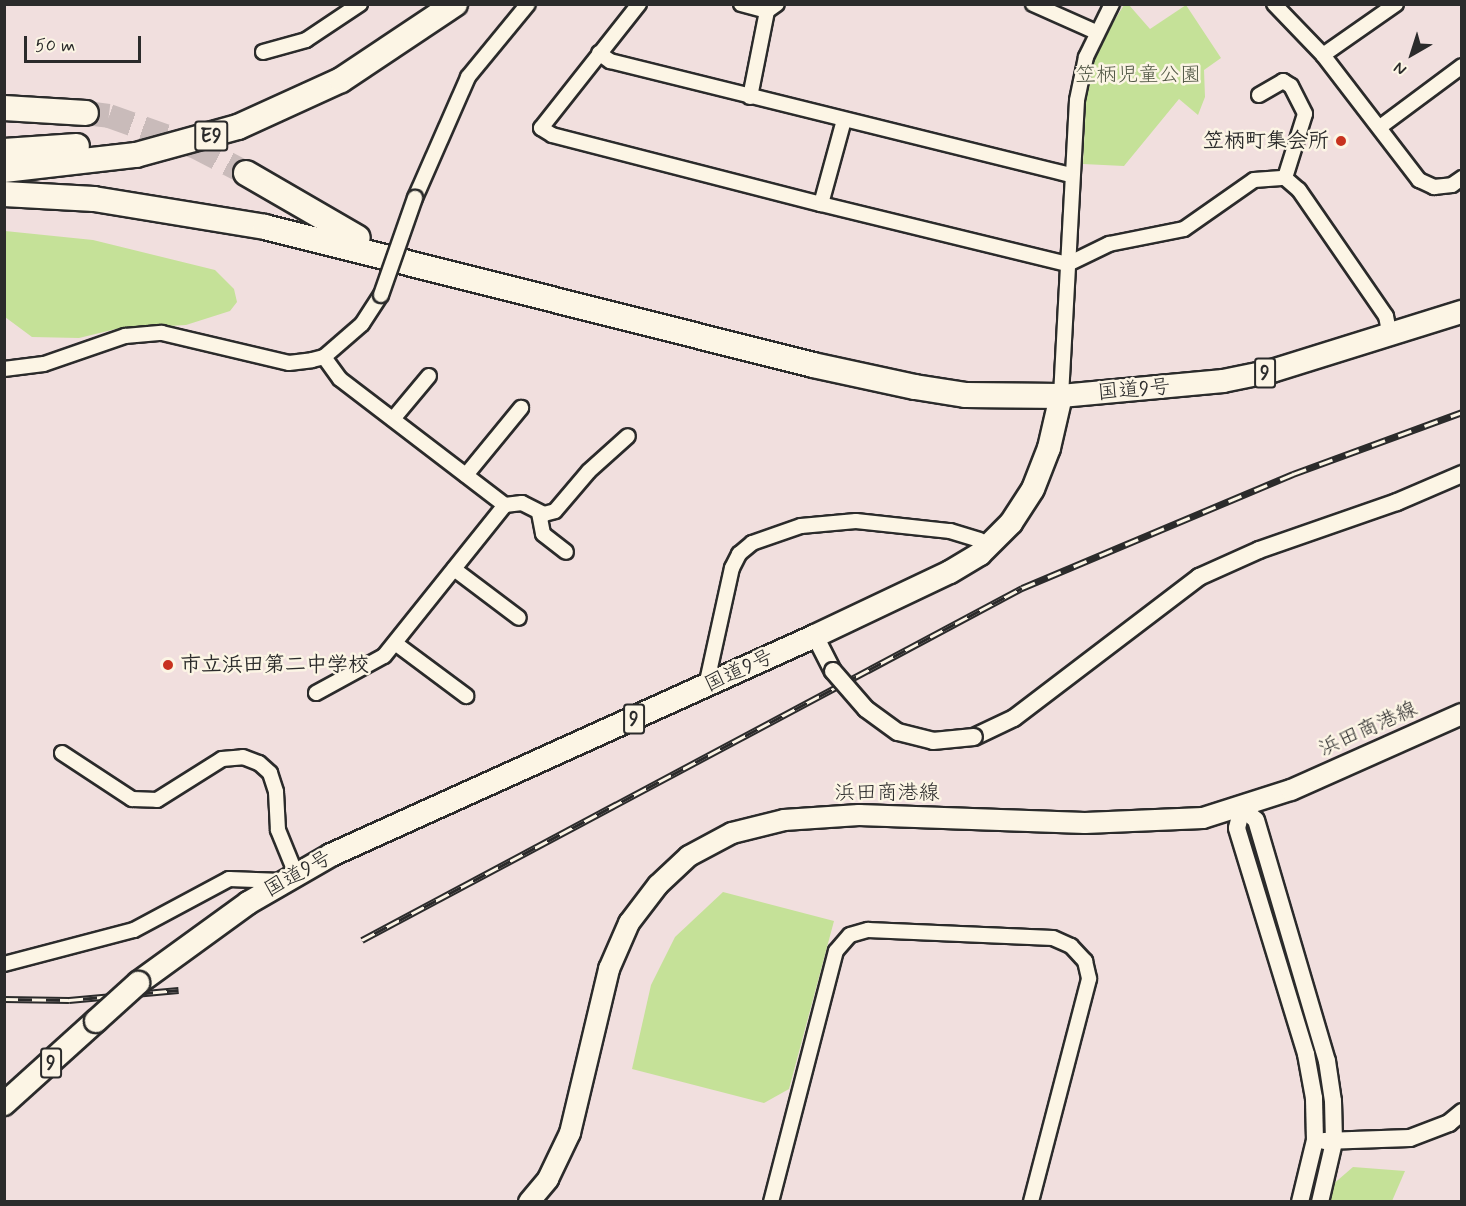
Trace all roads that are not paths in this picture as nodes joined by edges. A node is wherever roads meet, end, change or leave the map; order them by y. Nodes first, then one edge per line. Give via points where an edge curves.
1 (360, 4) edge
2 (454, 4) edge
3 (528, 4) edge
4 (639, 4) edge
5 (741, 4) edge
6 (1033, 4) edge
7 (1112, 4) edge
8 (1274, 4) edge
9 (1396, 4) edge
10 (772, 8) edge
11 (1096, 32) junction
12 (263, 52) dead end
13 (599, 53) junction
14 (1323, 55) junction
15 (1461, 66) edge
16 (1259, 94) dead end
17 (750, 97) junction
18 (4, 108) edge
19 (86, 112) tunnel mouth
20 (844, 120) junction
21 (1380, 127) junction
22 (119, 150) junction
23 (4, 151) edge
24 (4, 170) edge
25 (246, 173) tunnel mouth
26 (1070, 175) junction
27 (1285, 178) junction
28 (1461, 178) edge
29 (4, 194) edge
30 (821, 204) junction
31 (1068, 264) junction
32 (434, 270) junction
33 (1461, 312) edge
34 (1390, 337) junction
35 (324, 357) junction
36 (4, 369) edge
37 (429, 376) dead end
38 (1061, 396) junction
39 (520, 408) dead end
40 (393, 420) junction
41 (628, 436) dead end
42 (1461, 474) edge
43 (466, 476) junction
44 (505, 505) junction
45 (539, 513) junction
46 (980, 540) dead end
47 (566, 552) dead end
48 (454, 569) junction
49 (519, 618) dead end
50 (815, 636) junction
51 (395, 643) junction
52 (706, 686) junction
53 (316, 693) dead end
54 (466, 696) dead end
55 (1461, 714) edge
56 (62, 753) dead end
57 (1242, 808) junction
58 (290, 878) junction
59 (4, 964) edge
60 (4, 1104) edge
61 (1461, 1112) edge
62 (1315, 1140) junction
63 (1334, 1142) junction
64 (530, 1202) edge
65 (771, 1202) edge
66 (1031, 1202) edge
67 (1300, 1202) edge
68 (1320, 1202) edge

1 - 12 street via 306,40
2 - 22 highway, E9 via 385,55 298,102
3 - 35 street, bridge via 468,77 415,198 381,295 362,324
4 - 13 street
5 - 10 street
6 - 11 street
7 - 11 street
8 - 14 street
9 - 14 street
10 - 17 street
11 - 26 street via 1080,81
13 - 17 street via 610,61
13 - 30 street via 541,128 552,135
14 - 21 street
15 - 21 street
16 - 27 street via 1283,81 1291,86 1305,114
17 - 20 street
18 - 19 highway
20 - 26 street
20 - 30 street
21 - 28 street via 1426,185 1444,187
22 - 23 highway, E9
22 - 24 highway, E9
25 - 32 highway via 339,230
26 - 31 street
27 - 31 street via 1254,180 1184,229 1109,244
27 - 34 street via 1299,190 1386,316
29 - 32 highway via 181,211 348,245
30 - 31 street
31 - 38 street
32 - 38 highway via 915,387 966,395
33 - 34 highway, 国道9号 / 9
34 - 38 highway, 国道9号 / 9 via 1326,357 1223,381
35 - 36 street via 289,363 162,333 125,336 44,364
35 - 40 street via 340,379
37 - 40 street
38 - 50 highway, 国道9号 / 9 via 1033,489 1011,523 980,554 951,572
39 - 43 street
40 - 43 street
41 - 45 street via 589,471 555,511
42 - 50 street, bridge via 1397,502 1259,550 1199,578 1014,718 974,736 933,741 898,732 860,704 833,671
43 - 44 street
44 - 45 street via 522,503
44 - 48 street
45 - 47 street via 543,534
46 - 52 street via 950,531 856,521 801,526 752,543 739,554 732,568
48 - 49 street
48 - 51 street
50 - 52 highway, 国道9号 / 9
51 - 53 street via 372,666
51 - 54 street
52 - 58 highway, 国道9号 / 9 via 475,788
55 - 57 main road, 浜田商港線
56 - 58 street via 132,800 157,800 222,759 243,757 259,763 270,773 276,792 278,830
57 - 62 street via 1237,828 1306,1054 1314,1098
57 - 63 street via 1256,820 1327,1061
57 - 64 main road, 浜田商港線 via 1203,818 1152,822 859,815 784,820 732,833 689,856 658,885 629,923 609,969 570,1133 548,1179
58 - 59 street via 229,879 134,930
58 - 60 highway, 国道9号 / 9, bridge via 202,934 138,983
61 - 63 street via 1449,1123 1410,1138
62 - 63 street
62 - 67 street
63 - 68 street
65 - 66 street via 836,951 850,935 868,930 1053,938 1071,946 1085,960 1089,978

